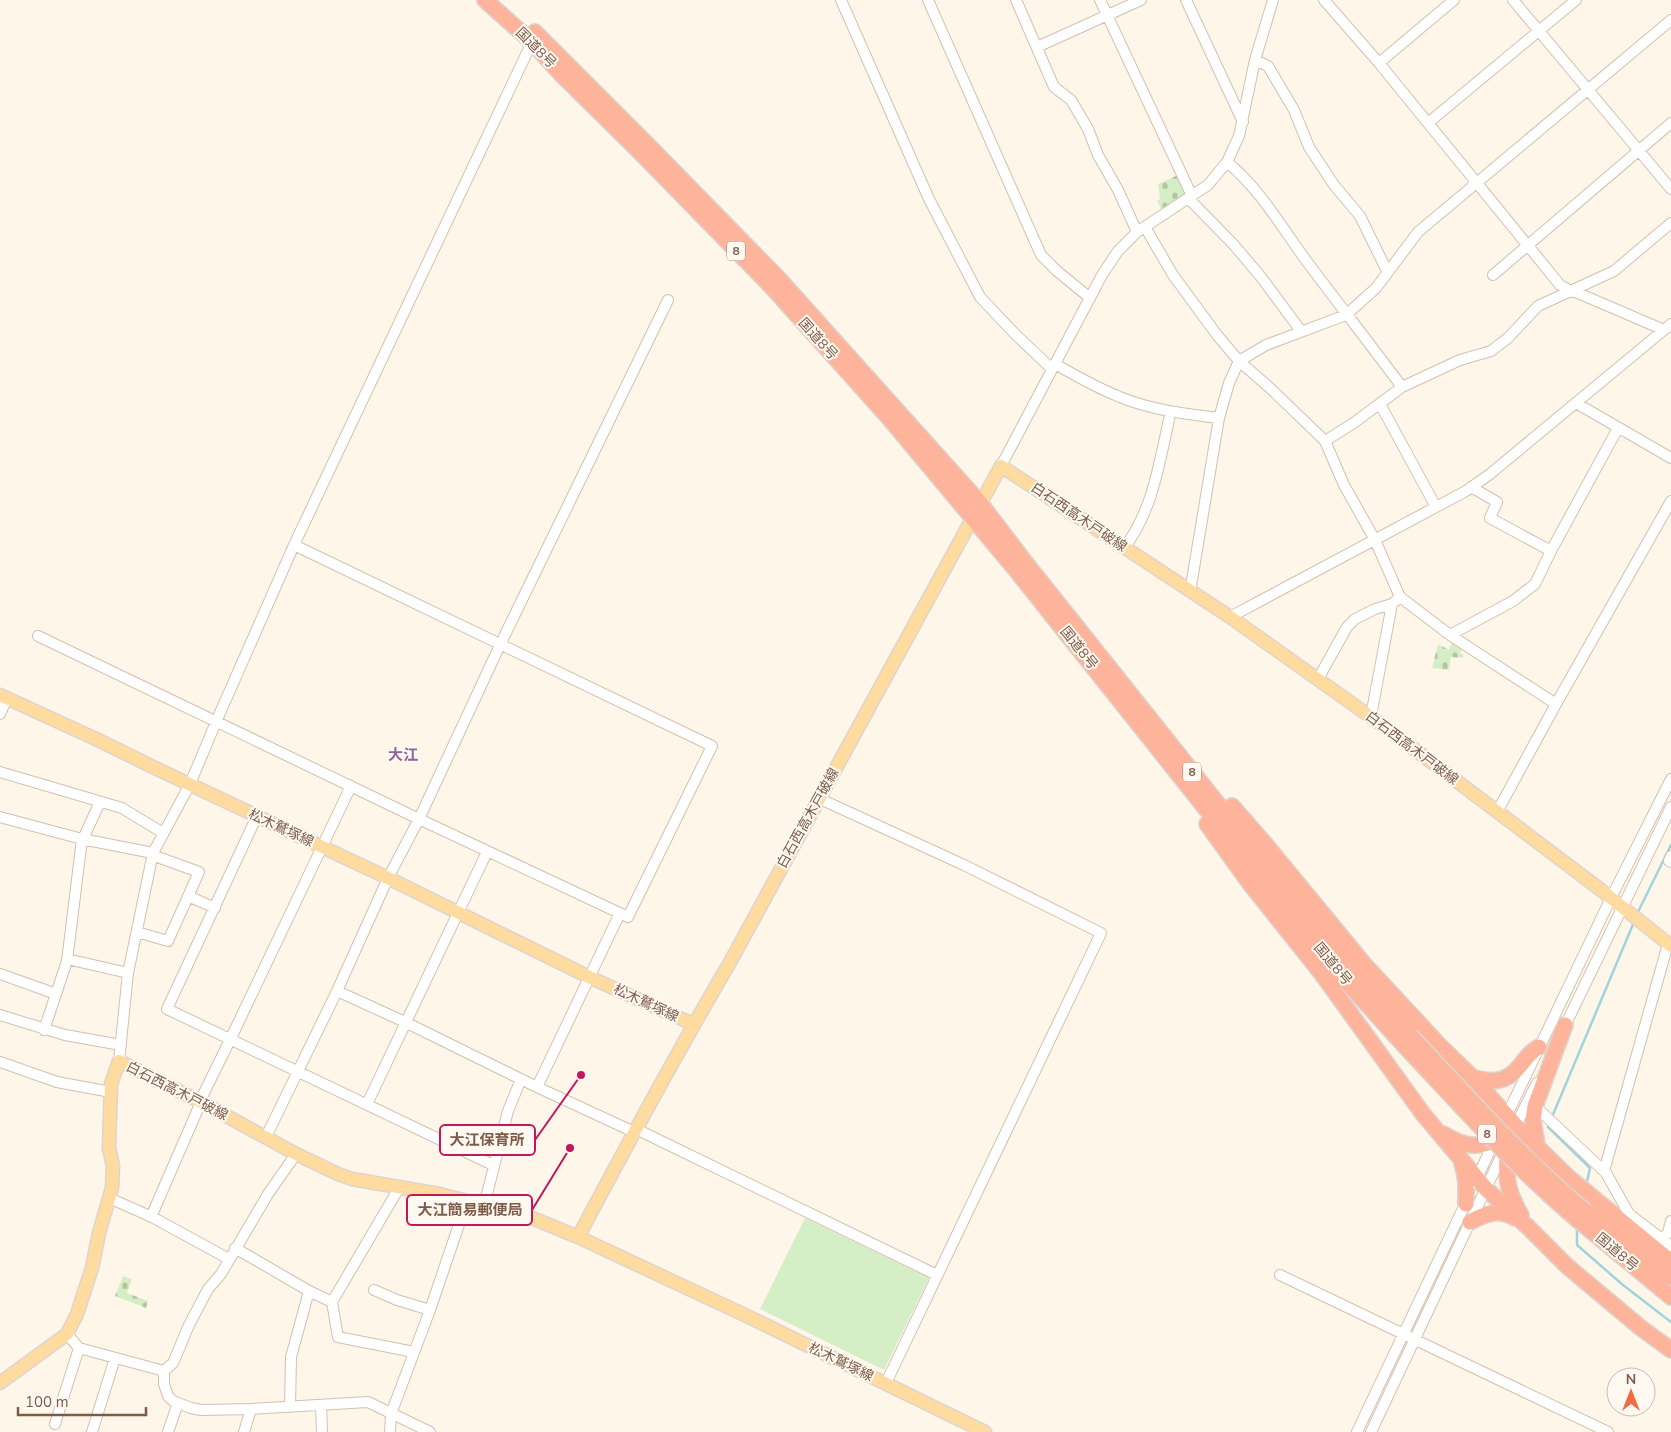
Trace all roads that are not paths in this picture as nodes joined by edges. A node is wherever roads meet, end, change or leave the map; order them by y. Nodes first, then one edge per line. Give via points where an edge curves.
1 (485, 0) edge
2 (501, 0) edge
3 (841, 0) edge
4 (928, 0) edge
5 (1016, 0) edge
6 (1100, 0) edge
7 (1141, 0) edge
8 (1186, 0) edge
9 (1273, 0) edge
10 (1454, 0) edge
11 (1513, 0) edge
12 (1576, 0) edge
13 (1329, 2) edge
14 (1108, 16) junction
15 (1671, 20) edge
16 (1539, 31) junction
17 (532, 42) junction
18 (1037, 47) junction
19 (1255, 60) junction
20 (1379, 64) junction
21 (1587, 90) junction
22 (1243, 122) junction
23 (1428, 123) junction
24 (1671, 123) edge
25 (1638, 150) junction
26 (1227, 162) junction
27 (1475, 182) junction
28 (1671, 189) edge
29 (1190, 197) junction
30 (1671, 223) edge
31 (1141, 229) junction
32 (1527, 245) junction
33 (1387, 271) junction
34 (1493, 274) dead end
35 (1569, 290) junction
36 (1090, 298) junction
37 (668, 300) dead end
38 (1346, 315) junction
39 (1667, 327) edge
40 (1301, 332) junction
41 (1239, 361) junction
42 (1053, 366) junction
43 (1402, 387) junction
44 (1576, 403) junction
45 (1380, 404) junction
46 (1171, 411) junction
47 (1219, 418) junction
48 (1618, 428) junction
49 (1325, 441) junction
50 (1671, 458) edge
51 (999, 469) junction
52 (1471, 487) junction
53 (1671, 501) edge
54 (980, 503) junction
55 (1436, 508) junction
56 (972, 517) junction
57 (1375, 540) junction
58 (294, 545) junction
59 (1124, 548) junction
60 (1551, 551) junction
61 (1190, 592) junction
62 (1400, 597) junction
63 (1392, 604) junction
64 (1230, 617) junction
65 (1450, 635) junction
66 (38, 636) dead end
67 (500, 645) junction
68 (1318, 679) junction
69 (4, 697) edge
70 (1556, 704) junction
71 (0, 714) edge
72 (1371, 716) junction
73 (216, 722) junction
74 (1160, 749) junction
75 (1191, 770) junction
76 (0, 772) edge
77 (1671, 778) edge
78 (190, 784) junction
79 (351, 786) junction
80 (818, 798) junction
81 (100, 802) junction
82 (1671, 807) edge
83 (1497, 812) junction
84 (257, 816) junction
85 (0, 817) edge
86 (419, 819) junction
87 (163, 833) junction
88 (82, 839) junction
89 (322, 847) junction
90 (487, 852) junction
91 (153, 854) junction
92 (1671, 856) edge
93 (1671, 862) edge
94 (388, 878) junction
95 (188, 896) junction
96 (1611, 898) junction
97 (1622, 907) junction
98 (215, 908) junction
99 (458, 912) junction
100 (620, 913) junction
101 (137, 932) junction
102 (1670, 945) edge
103 (67, 959) junction
104 (128, 973) junction
105 (0, 974) edge
106 (589, 976) junction
107 (337, 991) junction
108 (56, 994) junction
109 (0, 1015) edge
110 (405, 1022) junction
111 (693, 1024) junction
112 (1565, 1025) junction
113 (44, 1030) junction
114 (230, 1040) junction
115 (1406, 1040) junction
116 (121, 1045) junction
117 (1539, 1047) junction
118 (119, 1061) junction
119 (0, 1062) edge
120 (297, 1070) junction
121 (1472, 1077) junction
122 (521, 1079) junction
123 (537, 1087) junction
124 (111, 1092) junction
125 (200, 1102) junction
126 (367, 1104) junction
127 (1535, 1106) junction
128 (1512, 1120) junction
129 (635, 1130) junction
130 (1435, 1130) junction
131 (266, 1137) junction
132 (1500, 1142) junction
133 (1537, 1145) junction
134 (296, 1154) junction
135 (1459, 1158) junction
136 (493, 1164) junction
137 (1604, 1171) junction
138 (1481, 1184) junction
139 (399, 1188) junction
140 (109, 1198) junction
141 (467, 1201) junction
142 (484, 1202) junction
143 (1466, 1204) junction
144 (1581, 1215) junction
145 (151, 1217) junction
146 (1671, 1221) edge
147 (1470, 1222) junction
148 (1528, 1227) junction
149 (578, 1237) junction
150 (1661, 1239) junction
151 (1671, 1246) edge
152 (235, 1248) junction
153 (229, 1259) junction
154 (1671, 1262) edge
155 (937, 1275) junction
156 (1280, 1275) dead end
157 (1671, 1277) edge
158 (374, 1290) dead end
159 (309, 1291) junction
160 (1671, 1297) edge
161 (332, 1302) junction
162 (430, 1310) junction
163 (67, 1334) junction
164 (1404, 1334) junction
165 (1415, 1339) junction
166 (80, 1348) junction
167 (1671, 1350) edge
168 (414, 1352) junction
169 (115, 1358) junction
170 (164, 1371) junction
171 (0, 1383) edge
172 (886, 1384) junction
173 (178, 1403) junction
174 (321, 1405) junction
175 (290, 1407) junction
176 (251, 1409) junction
177 (391, 1414) junction
178 (55, 1424) dead end
179 (92, 1432) edge
180 (168, 1432) edge
181 (244, 1432) edge
182 (322, 1432) edge
183 (390, 1432) edge
184 (430, 1432) edge
185 (985, 1432) edge
186 (1357, 1432) edge
187 (1370, 1432) edge
188 (1608, 1432) edge

1 - 17 highway, 国道8号 / 8
2 - 54 highway, 国道8号 / 8 via 582,77 779,279
3 - 42 street via 929,199 980,297 1015,334
4 - 36 street via 1041,255
5 - 18 street
6 - 14 street
7 - 14 street
8 - 22 street
9 - 19 street
10 - 20 street
11 - 16 street
12 - 16 street
13 - 20 street
14 - 18 street
14 - 29 street
15 - 21 street
16 - 21 street
16 - 23 street
17 - 56 highway, 国道8号 / 8 via 771,286
17 - 58 street
18 - 31 street via 1054,87 1071,100 1088,129 1100,160
19 - 22 street
19 - 33 street via 1268,66 1294,110 1309,147 1360,216
20 - 23 street
21 - 25 street
21 - 27 street
22 - 26 street
23 - 27 street
24 - 25 street
25 - 28 street
25 - 32 street
26 - 29 street via 1208,185
26 - 38 street via 1248,182
27 - 32 street
27 - 33 street via 1418,232
29 - 31 street
29 - 40 street via 1261,277
30 - 35 street via 1614,271
31 - 36 street via 1118,251
31 - 41 street
32 - 34 street
32 - 35 street via 1560,285
33 - 38 street via 1376,288
35 - 39 street
35 - 43 street via 1538,306 1491,351 1460,360
36 - 42 street
37 - 67 street
38 - 40 street
38 - 43 street
39 - 44 street
40 - 41 street via 1266,345
41 - 47 street
41 - 49 street
42 - 46 street via 1121,398
42 - 51 street
43 - 45 street
44 - 48 street
44 - 52 street
45 - 49 street
45 - 55 street
46 - 47 street
46 - 59 street via 1147,506 1134,536
47 - 61 street
48 - 50 street
48 - 60 street
49 - 57 street via 1344,485
51 - 54 main road, 白石西高木戸破線
51 - 59 main road, 白石西高木戸破線
52 - 55 street
52 - 60 street via 1497,502 1490,518
53 - 70 street
54 - 56 main road, 白石西高木戸破線
54 - 75 highway, 国道8号 / 8
55 - 57 street
56 - 74 highway, 国道8号 / 8
56 - 80 main road, 白石西高木戸破線
57 - 62 street
57 - 64 street
58 - 67 street
58 - 73 street
59 - 61 main road, 白石西高木戸破線
60 - 65 street via 1534,584 1514,601
61 - 64 main road, 白石西高木戸破線
62 - 63 street
62 - 65 street
63 - 68 street via 1354,619 1347,626
63 - 72 street
64 - 68 main road, 白石西高木戸破線
65 - 70 street
66 - 73 street
67 - 86 street
67 - 100 street via 712,746 628,917
68 - 72 main road, 白石西高木戸破線
69 - 71 street
69 - 78 main road, 松木鷲塚線
70 - 83 street
72 - 83 main road, 白石西高木戸破線
73 - 78 street
73 - 79 street
74 - 115 highway, 国道8号 / 8 via 1280,902 1351,986
74 - 130 highway via 1209,828 1322,974
75 - 115 highway, 国道8号 / 8 via 1389,1012
75 - 121 highway via 1234,807 1364,964
76 - 81 street
77 - 96 street
78 - 84 main road, 松木鷲塚線
78 - 87 street
79 - 86 street
79 - 89 street
80 - 111 main road, 白石西高木戸破線
80 - 155 street via 1101,933
81 - 87 street via 122,808
81 - 88 street
82 - 97 street
83 - 96 main road, 白石西高木戸破線
84 - 89 main road, 松木鷲塚線
84 - 98 street
85 - 88 street
86 - 90 street
86 - 94 street
87 - 91 street
88 - 91 street
88 - 103 street
89 - 94 main road, 松木鷲塚線
89 - 114 street
90 - 99 street
90 - 100 street
91 - 95 street via 199,872
91 - 101 street
92 - 93 street
94 - 99 main road, 松木鷲塚線
94 - 107 street
95 - 98 street
95 - 101 street via 168,941
96 - 97 main road, 白石西高木戸破線
96 - 117 street
97 - 102 main road, 白石西高木戸破線
97 - 112 street
98 - 114 street via 167,1009
99 - 106 main road, 松木鷲塚線
99 - 110 street
100 - 106 street
101 - 104 street
102 - 137 street
103 - 104 street
103 - 108 street
104 - 116 street
105 - 108 street
106 - 111 main road, 松木鷲塚線
106 - 123 street
107 - 110 street
107 - 120 street
108 - 113 street
109 - 113 street
110 - 122 street
110 - 126 street
111 - 129 main road, 松木鷲塚線
112 - 127 highway
112 - 128 street
113 - 116 street
114 - 120 street
114 - 125 street
115 - 144 highway, 国道8号 / 8, bridge via 1559,1189
116 - 118 street
117 - 121 highway via 1530,1052 1510,1076 1498,1081
117 - 128 street
118 - 124 main road, 白石西高木戸破線
118 - 125 main road, 白石西高木戸破線
119 - 124 street via 57,1082
120 - 126 street
120 - 131 street
121 - 128 highway
122 - 123 street
122 - 136 street
123 - 129 street
124 - 140 main road, 白石西高木戸破線 via 109,1148 114,1166
125 - 131 main road, 白石西高木戸破線
125 - 145 street
126 - 136 street
127 - 133 highway
127 - 137 street
128 - 132 highway
128 - 133 highway
129 - 149 main road, 松木鷲塚線
129 - 155 street
130 - 132 highway via 1467,1145
130 - 135 highway
131 - 134 main road, 白石西高木戸破線
132 - 138 street
132 - 138 street
132 - 148 highway via 1512,1201
133 - 154 highway via 1568,1177
134 - 139 main road, 白石西高木戸破線 via 352,1179
134 - 152 street
135 - 138 highway
135 - 143 highway via 1465,1170
136 - 142 street
137 - 150 street via 1629,1214
138 - 143 street
138 - 147 street
138 - 148 highway
139 - 141 main road, 白石西高木戸破線
139 - 161 street
140 - 145 street
140 - 163 main road, 白石西高木戸破線 via 92,1268
141 - 142 main road, 白石西高木戸破線
141 - 162 street
142 - 149 main road, 白石西高木戸破線
143 - 164 street
144 - 157 highway, 国道8号 / 8
144 - 160 highway, 国道8号 / 8
145 - 153 street
146 - 150 street via 1668,1233
147 - 148 highway via 1484,1214 1497,1212 1508,1214
147 - 165 street
148 - 167 highway via 1567,1266
149 - 172 main road, 松木鷲塚線
150 - 151 street
152 - 153 street
152 - 159 street
153 - 170 street via 208,1289 173,1363
155 - 172 street
156 - 164 street
158 - 162 street
159 - 161 street
159 - 175 street via 291,1357
161 - 168 street via 338,1337
162 - 168 street
163 - 166 street
163 - 171 main road, 白石西高木戸破線
164 - 165 street
164 - 186 street
165 - 187 street
165 - 188 street
166 - 169 street
166 - 178 street
168 - 177 street
169 - 170 street
169 - 179 street
170 - 173 street via 168,1396
172 - 185 main road, 松木鷲塚線
173 - 176 street via 201,1410
173 - 180 street
174 - 175 street
174 - 177 street via 368,1402
174 - 182 street
175 - 176 street
176 - 181 street
177 - 183 street
177 - 184 street

